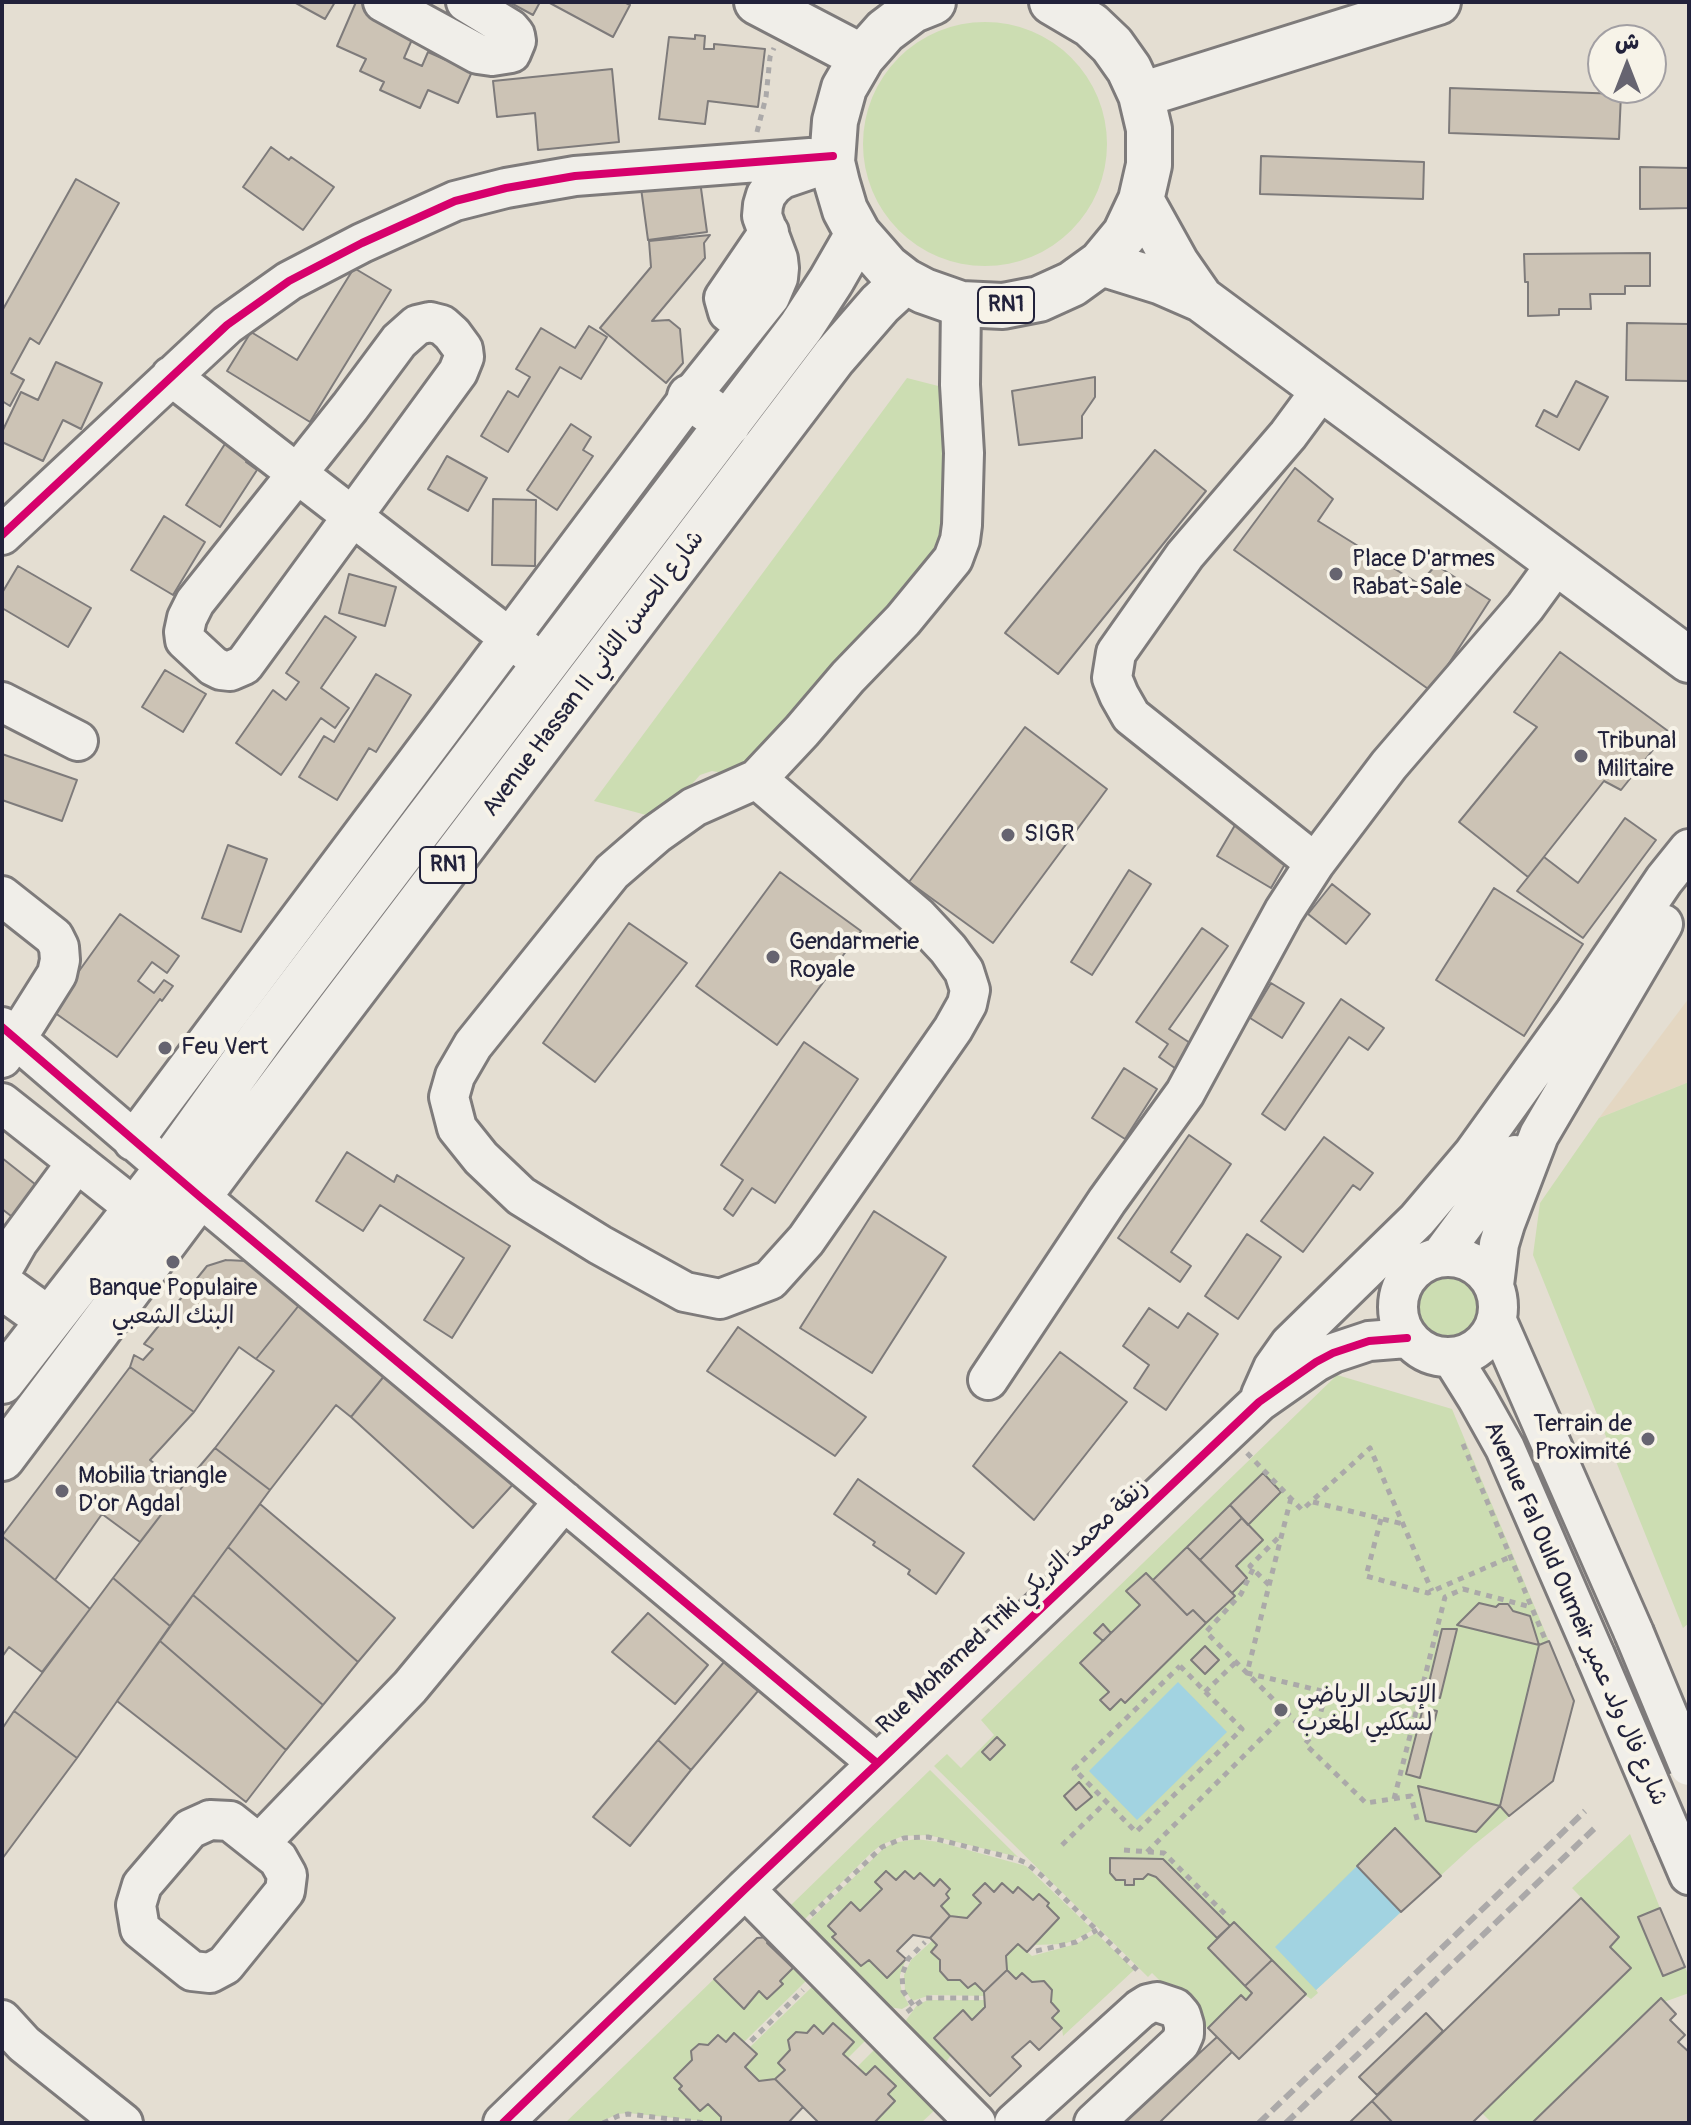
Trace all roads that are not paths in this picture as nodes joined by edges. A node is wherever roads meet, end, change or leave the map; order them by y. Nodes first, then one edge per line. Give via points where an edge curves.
1 (383, 2) edge
2 (466, 2) edge
3 (933, 2) edge
4 (1052, 2) edge
5 (1438, 2) edge
6 (773, 10) edge
7 (1099, 14) edge
8 (862, 57) junction
9 (1141, 95) junction
10 (833, 159) junction
11 (1141, 200) junction
12 (858, 234) junction
13 (1101, 263) junction
14 (905, 281) junction
15 (1201, 299) junction
16 (961, 304) junction
17 (171, 376) junction
18 (1322, 389) junction
19 (690, 397) junction
20 (728, 424) junction
21 (299, 473) junction
22 (353, 516) junction
23 (2, 535) edge
24 (1557, 563) junction
25 (527, 651) junction
26 (1689, 660) edge
27 (2, 702) edge
28 (78, 741) dead end
29 (757, 779) junction
30 (1689, 849) edge
31 (1315, 863) junction
32 (1689, 881) edge
33 (2, 896) edge
34 (7, 1041) edge
35 (2, 1103) edge
36 (1539, 1135) junction
37 (133, 1141) junction
38 (77, 1162) junction
39 (183, 1182) junction
40 (136, 1209) junction
41 (7, 1247) edge
42 (1440, 1257) junction
43 (2, 1286) edge
44 (1400, 1291) junction
45 (1495, 1303) junction
46 (49, 1320) junction
47 (1407, 1338) junction
48 (1452, 1358) junction
49 (988, 1380) dead end
50 (2, 1381) edge
51 (1259, 1402) junction
52 (2, 1458) edge
53 (564, 1501) junction
54 (877, 1763) junction
55 (1689, 1766) edge
56 (260, 1843) dead end
57 (1689, 1875) edge
58 (745, 1889) junction
59 (2, 2020) edge
60 (123, 2123) edge
61 (503, 2123) edge
62 (976, 2123) edge
63 (1014, 2123) edge
64 (1094, 2123) edge

1 - 2 street via 478,54 511,53 516,41 510,29
3 - 8 main road, RN1 via 885,31
4 - 7 main road, RN1
5 - 9 main road
6 - 8 main road
7 - 9 main road, RN1
8 - 10 main road, RN1 via 844,88
9 - 11 main road, RN1 via 1149,129 1149,165
10 - 12 main road, RN1 via 845,210
10 - 17 street via 575,176 455,201 289,281 227,325
10 - 19 street via 782,179 766,195 762,216 778,259 778,278 770,297
11 - 13 main road, RN1 via 1125,234
11 - 15 main road
12 - 14 main road, RN1
12 - 20 main road, Avenue Hassan II شارع الحسن الثاني / RN1 via 801,327
13 - 15 main road
13 - 16 main road, RN1 via 1039,299 1003,306
14 - 16 main road, RN1
14 - 39 main road, Avenue Hassan II شارع الحسن الثاني / RN1 via 834,357
15 - 18 main road
16 - 29 street via 962,525 953,559
17 - 21 street
17 - 23 street
18 - 24 main road
18 - 31 street via 1185,555 1116,653 1112,678 1131,716
19 - 20 main road
19 - 25 street
20 - 25 main road, Avenue Hassan II شارع الحسن الثاني / RN1
21 - 22 street
21 - 22 street via 399,341 417,325 442,325 463,349 461,366
21 - 22 street via 187,618 185,640 213,666 230,671 244,665
22 - 25 street
24 - 26 main road
24 - 31 street
25 - 37 street
25 - 39 main road, Avenue Hassan II شارع الحسن الثاني / RN1 via 273,1023
27 - 28 street
29 - 29 street via 694,807 612,872 473,1045 449,1097 457,1128 521,1196 685,1292 720,1299 770,1280 806,1240 953,1029 970,990 964,971 918,917
30 - 51 street via 1473,1154 1417,1220 1290,1344
31 - 49 street via 1185,1093
32 - 36 street
33 - 34 street via 54,937 60,960 57,974
34 - 37 street
35 - 38 street
36 - 42 street via 1507,1164
36 - 45 street via 1499,1244
37 - 39 street
38 - 40 street
38 - 41 street
39 - 40 main road, Avenue Hassan II شارع الحسن الثاني / RN1
39 - 52 main road, Avenue Hassan II شارع الحسن الثاني / RN1
39 - 53 street
40 - 46 main road, Avenue Hassan II شارع الحسن الثاني / RN1
42 - 44 street via 1420,1265
42 - 45 street, Avenue Fal Ould Oumeir شارع فال ولد عمير via 1477,1266
43 - 46 main road
44 - 47 street via 1398,1317
44 - 51 street, Rue Mohamed Triki زنقة محمد التريكي via 1353,1314 1311,1344
45 - 48 street via 1485,1342
45 - 55 street, Avenue Fal Ould Oumeir شارع فال ولد عمير, bridge
46 - 50 main road, Avenue Hassan II شارع الحسن الثاني / RN1
47 - 48 street via 1432,1356
47 - 51 street, Rue Mohamed Triki زنقة محمد التريكي via 1369,1341 1333,1353
48 - 57 street, Avenue Fal Ould Oumeir شارع فال ولد عمير, bridge via 1505,1448
51 - 54 street, Rue Mohamed Triki زنقة محمد التريكي
53 - 54 street
53 - 56 street via 410,1687
54 - 58 street, Rue Mohamed Triki زنقة محمد التريكي
58 - 61 street, Rue Mohamed Triki زنقة محمد التريكي
58 - 62 street
59 - 60 street via 24,2044
63 - 64 street via 1140,2009 1157,2002 1175,2008 1184,2025 1180,2043

